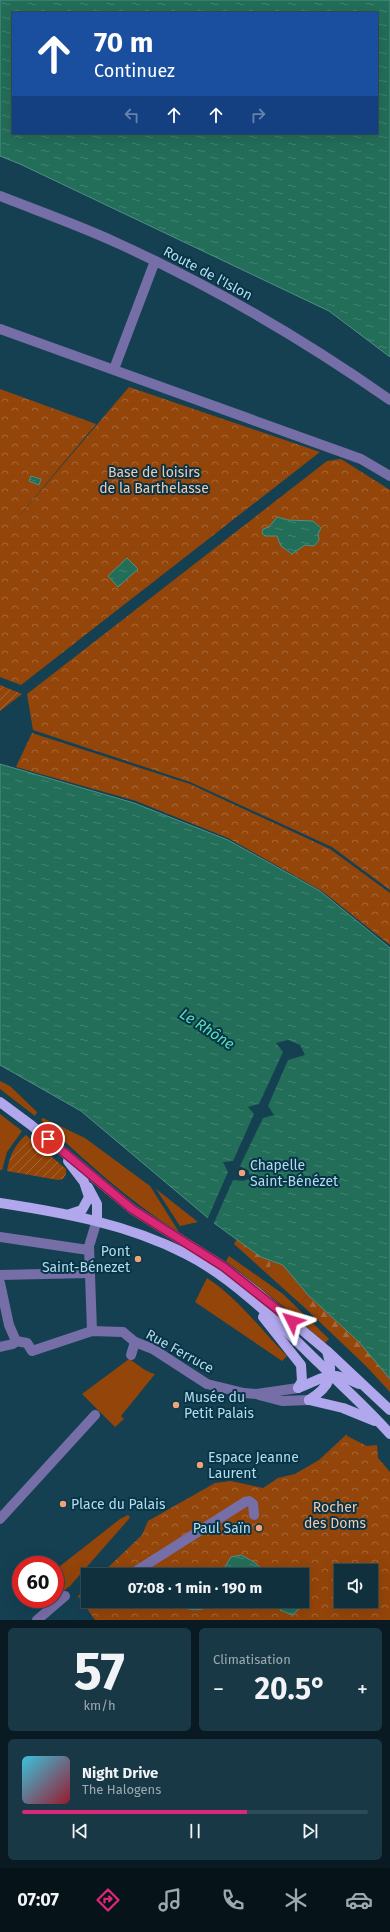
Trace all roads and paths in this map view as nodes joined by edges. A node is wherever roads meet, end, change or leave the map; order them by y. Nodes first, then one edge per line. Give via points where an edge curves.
1 (0, 196) edge
2 (155, 261) junction
3 (0, 330) edge
4 (114, 369) junction
5 (390, 400) edge
6 (390, 476) edge
7 (0, 1102) edge
8 (56, 1146) junction
9 (84, 1182) junction
10 (0, 1203) edge
11 (70, 1214) junction
12 (97, 1220) junction
13 (0, 1237) edge
14 (89, 1246) junction
15 (205, 1260) junction
16 (90, 1273) junction
17 (0, 1275) edge
18 (0, 1283) edge
19 (240, 1292) junction
20 (92, 1331) junction
21 (16, 1341) junction
22 (135, 1342) junction
23 (0, 1347) edge
24 (327, 1351) junction
25 (131, 1355) dead end
26 (331, 1375) junction
27 (298, 1388) junction
28 (369, 1388) junction
29 (257, 1394) junction
30 (308, 1400) junction
31 (390, 1410) edge
32 (95, 1415) dead end
33 (381, 1424) junction
34 (96, 1426) dead end
35 (390, 1434) edge
36 (66, 1449) junction
37 (254, 1515) dead end
38 (0, 1519) edge
39 (141, 1568) edge
40 (65, 1596) dead end
41 (37, 1620) edge

1 - 2 street, Route de l'Islon via 114,241
2 - 4 street
2 - 5 street, Route de l'Islon via 279,327
3 - 4 street
4 - 6 street via 361,459
7 - 8 main road
8 - 9 main road
8 - 15 main road via 132,1209
9 - 11 main road via 88,1191 88,1202 82,1210
9 - 12 main road via 96,1198
10 - 11 main road
11 - 12 main road
12 - 14 street
12 - 15 main road via 146,1236
13 - 14 street
14 - 16 street
15 - 19 main road
15 - 24 main road via 259,1294
16 - 17 street
16 - 20 street
18 - 21 street via 9,1324
19 - 26 main road
19 - 27 main road via 300,1362 303,1375
20 - 21 street, Rue Ferruce via 32,1351 27,1343
20 - 22 street, Rue Ferruce via 123,1332
21 - 23 street
22 - 25 street
22 - 29 street, Rue Ferruce via 152,1349 207,1384
24 - 26 main road
24 - 28 main road
26 - 27 main road
26 - 28 main road
26 - 30 main road via 327,1384
26 - 33 main road
27 - 29 street, Rue Ferruce
28 - 31 main road
29 - 30 street, Rue Ferruce via 282,1401
30 - 33 main road via 343,1408
32 - 36 street
33 - 35 main road
34 - 36 street
36 - 38 street
37 - 39 street via 254,1504 245,1502
40 - 41 street

